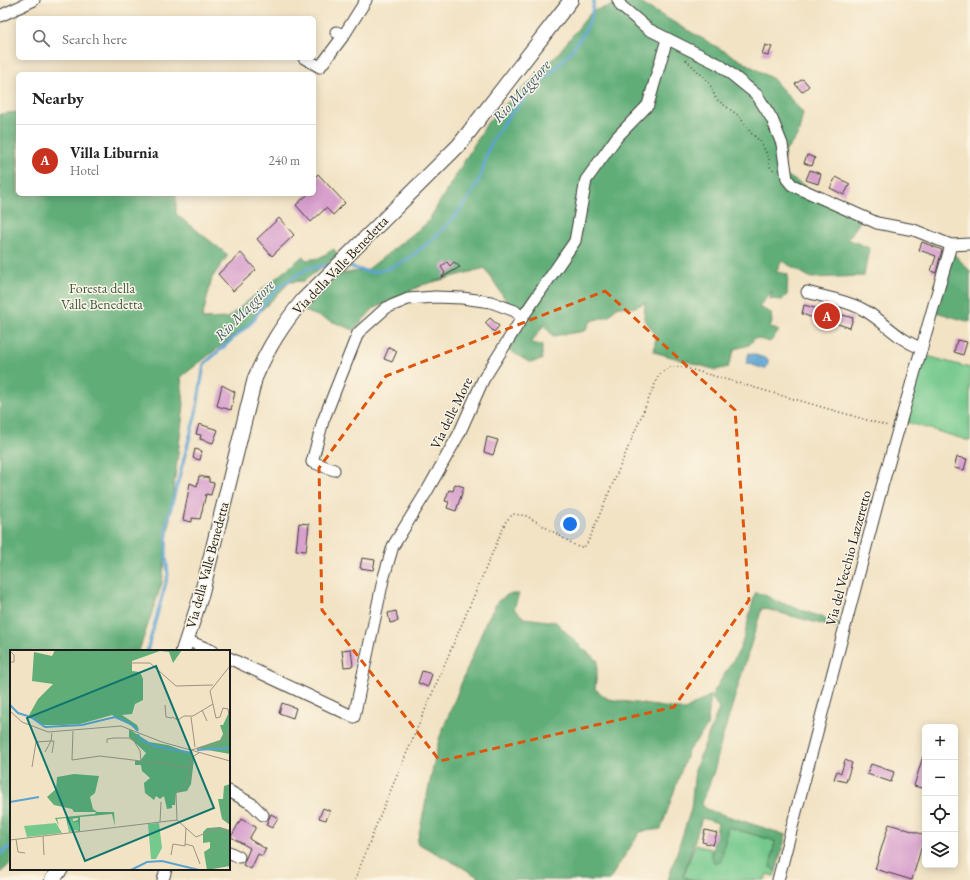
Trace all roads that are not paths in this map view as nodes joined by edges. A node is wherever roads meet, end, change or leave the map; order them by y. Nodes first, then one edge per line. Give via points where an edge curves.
1 (34, 0) edge
2 (366, 0) edge
3 (571, 0) edge
4 (618, 0) edge
5 (0, 16) edge
6 (667, 39) junction
7 (306, 60) edge
8 (317, 71) edge
9 (970, 244) edge
10 (950, 245) junction
11 (807, 292) dead end
12 (522, 318) junction
13 (922, 348) junction
14 (334, 470) dead end
15 (185, 645) edge
16 (208, 650) edge
17 (230, 658) edge
18 (230, 792) edge
19 (263, 815) dead end
20 (60, 870) edge
21 (166, 870) edge
22 (52, 880) edge
23 (163, 880) edge
24 (778, 880) edge

1 - 5 street
2 - 8 street via 340,33
3 - 15 main road, Via della Valle Benedetta via 459,145 303,300 268,348 255,378 200,596
4 - 6 street via 621,6 648,29
6 - 10 street via 720,65 757,95 772,119 779,138 787,179 792,185 877,223 914,230
6 - 12 street via 648,105 617,137 586,180 574,241
7 - 8 street
9 - 10 street
10 - 13 street, Via del Vecchio Lazzeretto via 928,336
11 - 13 street via 859,308 877,318 913,346
12 - 14 street via 515,311 491,302 462,298 408,298 386,308 358,333 323,421 312,462
12 - 17 street, Via delle More via 484,380 459,434 393,546 383,580 354,717
13 - 24 street, Via del Vecchio Lazzeretto via 811,758 807,781
15 - 16 street
18 - 19 street via 252,804
20 - 22 main road
21 - 23 street

